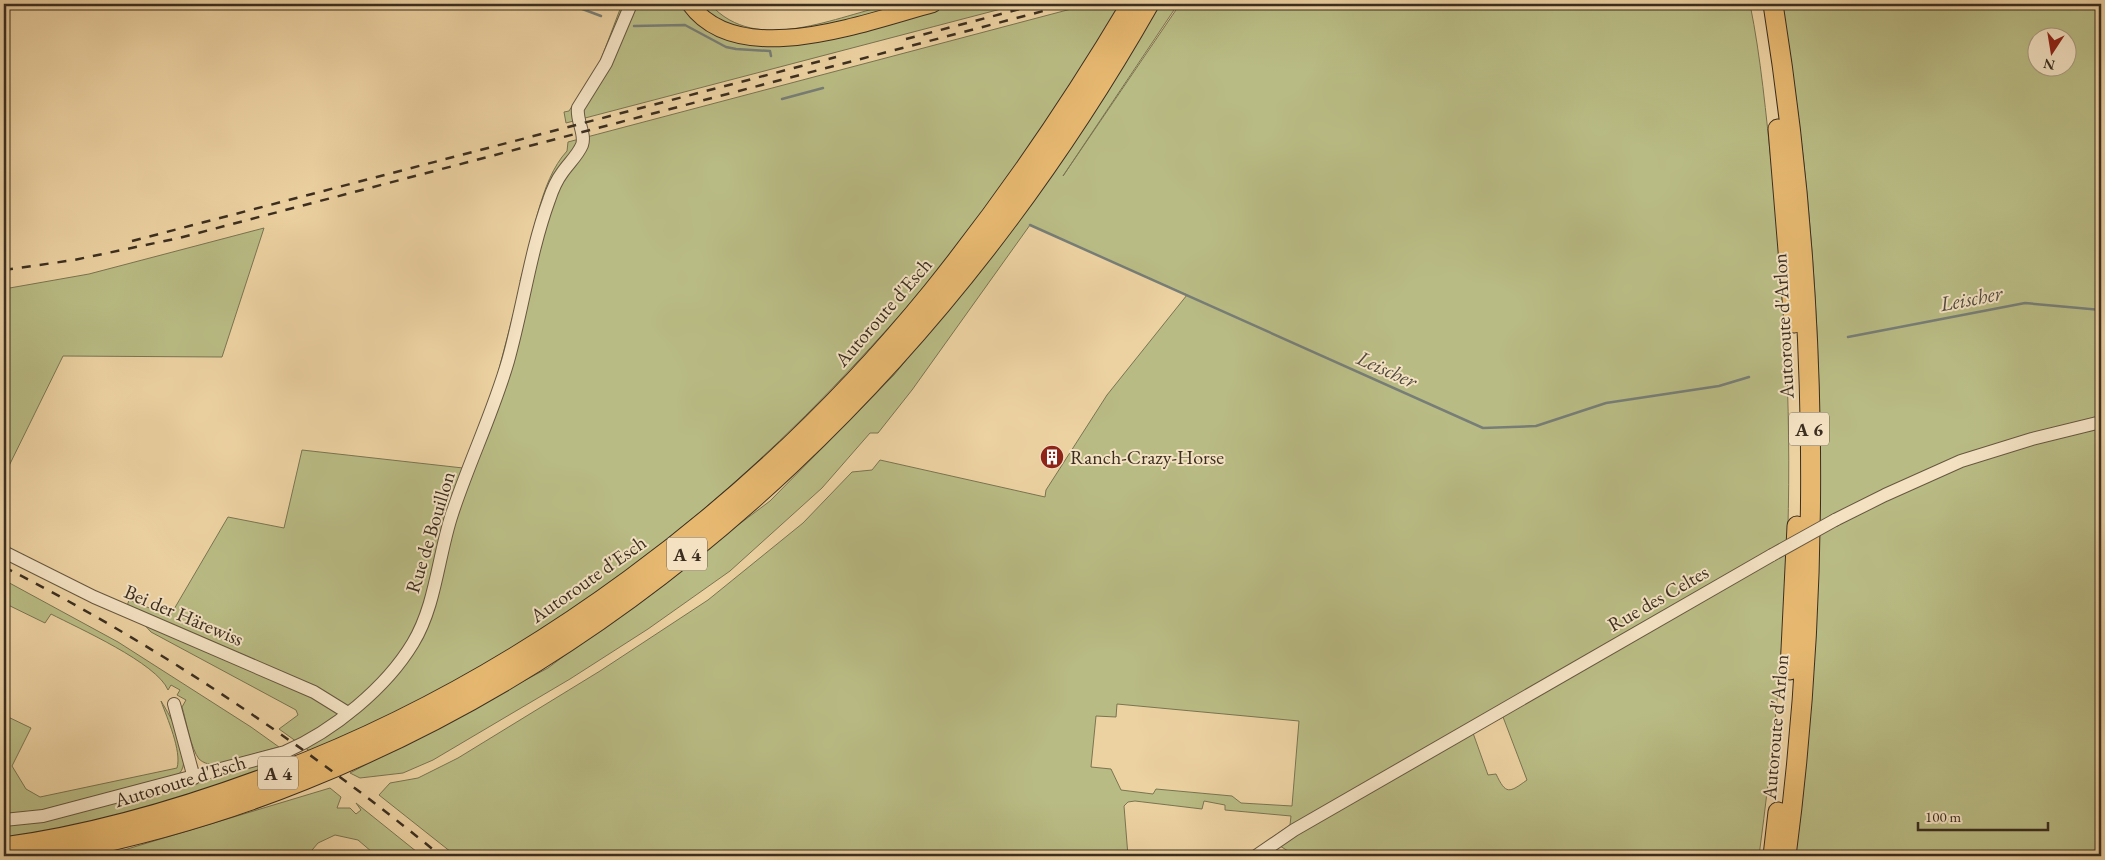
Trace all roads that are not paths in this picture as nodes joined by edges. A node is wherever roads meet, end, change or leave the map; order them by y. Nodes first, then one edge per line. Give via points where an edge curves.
1 (631, 4) edge
2 (690, 4) edge
3 (933, 4) edge
4 (1131, 4) edge
5 (1149, 4) edge
6 (1761, 4) edge
7 (1773, 4) edge
8 (2101, 422) edge
9 (4, 552) edge
10 (174, 704) dead end
11 (348, 713) junction
12 (194, 778) junction
13 (4, 820) edge
14 (4, 847) edge
15 (39, 856) edge
16 (1256, 856) edge
17 (1773, 856) edge
18 (1786, 856) edge

1 - 11 street, Rue de Bouillon via 606,63 578,108 582,145 560,176 540,228 508,360 451,515 421,628 391,675
2 - 3 main road via 706,20 732,34 771,39 800,37
4 - 14 highway, Autoroute d'Esch / A 4 via 1072,102 1016,182 929,295 813,422 708,518 640,572 558,630 490,672 354,742 296,767 181,807 106,827
5 - 15 highway, Autoroute d'Esch / A 4 via 1083,113 1035,184 937,310 876,380 813,444 716,532 646,586 566,643 495,687 434,721 358,757 213,813 90,846
6 - 17 highway, Autoroute d'Arlon / A 6 via 1778,128 1792,285 1796,401 1794,604 1787,732
7 - 18 highway, Autoroute d'Arlon / A 6 via 1797,180 1809,398 1808,596 1799,733
8 - 16 street, Rue des Celtes, bridge via 1961,461 1835,520 1436,747 1294,830
9 - 11 street, Bei der Härewiss via 94,597 314,692
10 - 12 street
11 - 12 street, Rue de Bouillon via 307,743 286,752
12 - 13 street, Rue de Bouillon via 42,816

